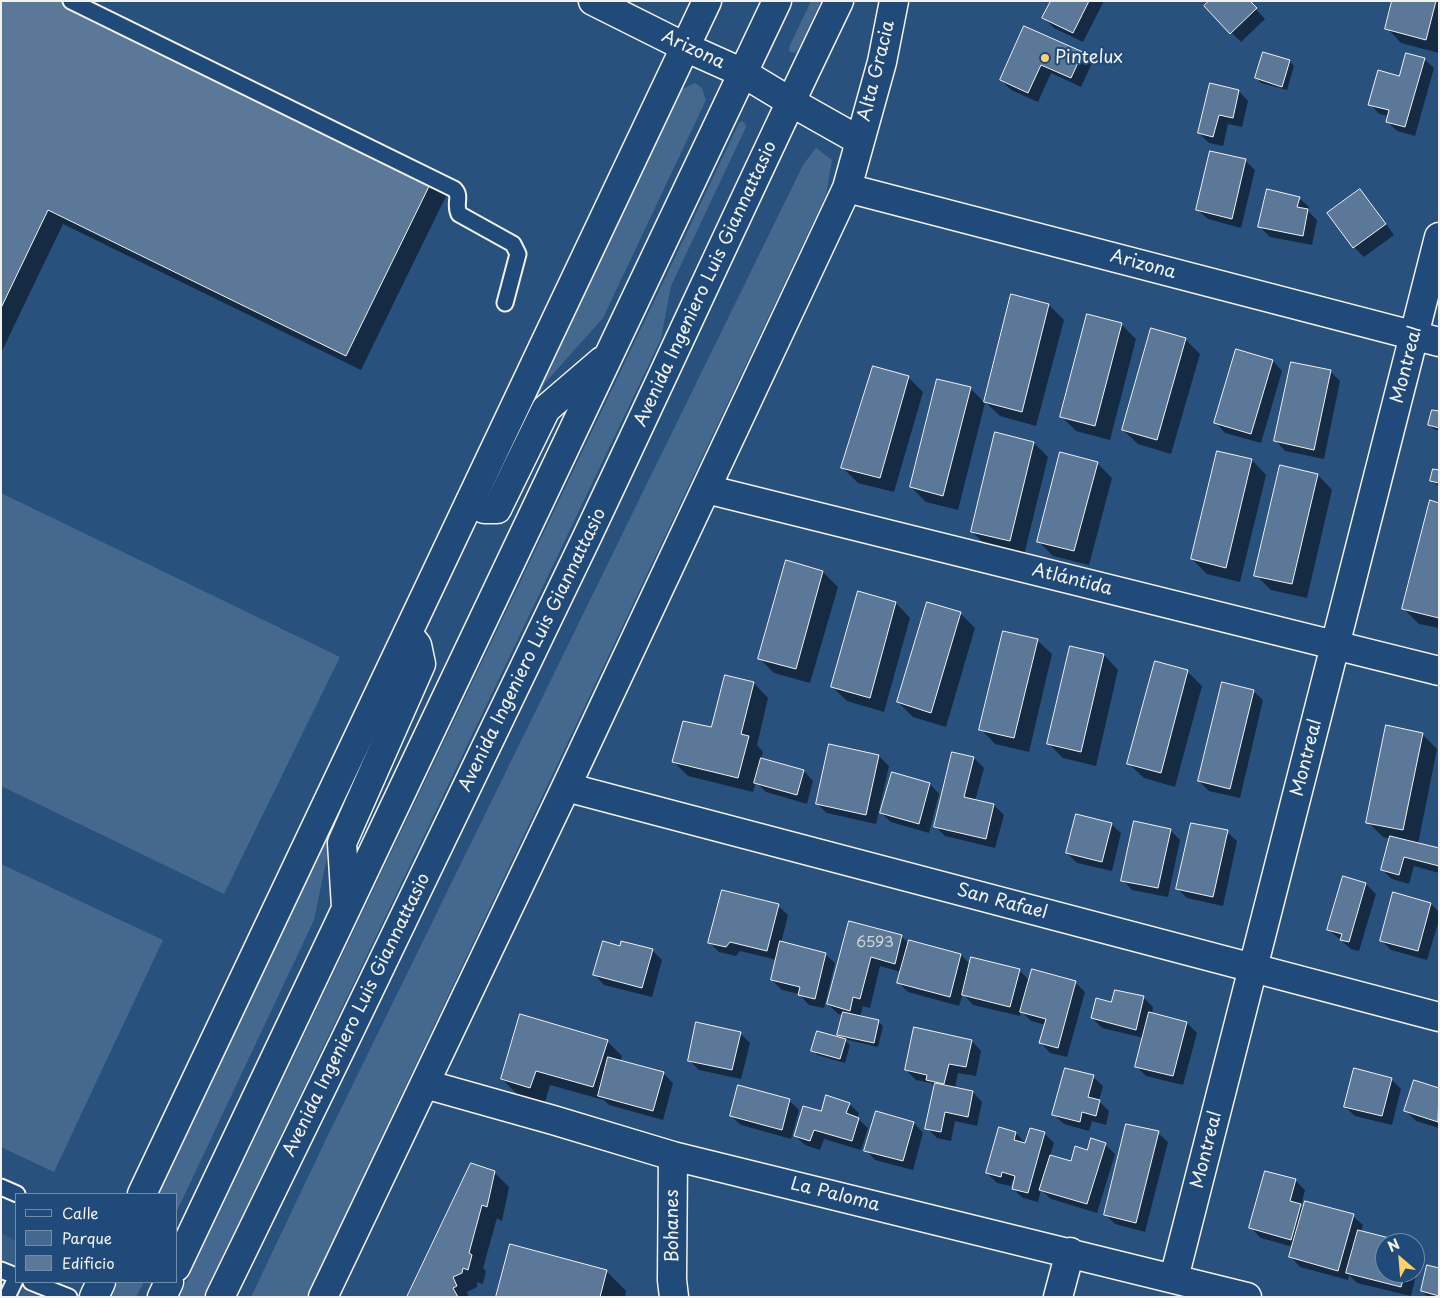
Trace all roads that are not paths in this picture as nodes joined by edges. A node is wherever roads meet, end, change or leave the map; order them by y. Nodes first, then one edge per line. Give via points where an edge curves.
1 (71, 1) edge
2 (593, 1) edge
3 (707, 1) edge
4 (777, 1) edge
5 (839, 1) edge
6 (894, 1) edge
7 (685, 47) junction
8 (744, 73) junction
9 (790, 102) junction
10 (860, 141) junction
11 (847, 188) junction
12 (1439, 237) edge
13 (505, 303) dead end
14 (1427, 339) edge
15 (608, 355) junction
16 (706, 489) junction
17 (470, 502) junction
18 (408, 634) junction
19 (1336, 645) junction
20 (1439, 671) edge
21 (566, 786) junction
22 (346, 910) junction
23 (1253, 968) junction
24 (1439, 1017) edge
25 (425, 1084) junction
26 (673, 1156) junction
27 (1, 1187) edge
28 (15, 1193) edge
29 (142, 1193) edge
30 (1070, 1252) junction
31 (178, 1263) edge
32 (1, 1270) edge
33 (15, 1277) edge
34 (1174, 1278) junction
35 (15, 1279) edge
36 (34, 1283) edge
37 (101, 1283) edge
38 (169, 1283) edge
39 (7, 1297) edge
40 (69, 1297) edge
41 (94, 1297) edge
42 (162, 1297) edge
43 (220, 1297) edge
44 (323, 1297) edge
45 (674, 1297) edge
46 (1058, 1297) edge
47 (1247, 1297) edge

1 - 13 lane via 454,189 459,198 456,203 459,214 513,244 518,254
2 - 7 street, Arizona
3 - 7 street
4 - 8 street
5 - 9 street, Avenida Ingeniero Luis Giannattasio
6 - 10 street, Alta Gracia via 882,62
7 - 8 street, Arizona
7 - 17 street
8 - 9 street, Arizona
8 - 15 street
9 - 10 street, Arizona
9 - 43 street, Avenida Ingeniero Luis Giannattasio via 520,679
10 - 11 street
11 - 14 street, Arizona
11 - 16 street
12 - 14 street, Montreal
14 - 19 street, Montreal
15 - 17 street via 546,408 497,509 484,509
15 - 22 street
16 - 19 street, Atlántida
16 - 21 street
17 - 18 street
18 - 22 street via 417,645 421,664 342,843
18 - 29 street
19 - 20 street, Atlántida
19 - 23 street, Montreal
21 - 23 street, San Rafael
21 - 25 street
22 - 31 street
23 - 24 street, San Rafael
23 - 34 street, Montreal
25 - 26 street, La Paloma
25 - 44 street
26 - 30 street, La Paloma
26 - 45 street, Bohanes
27 - 28 lane
30 - 34 street, La Paloma
30 - 46 street
32 - 33 lane
34 - 47 street, La Paloma
35 - 39 lane
36 - 40 lane
37 - 41 street
38 - 42 street

